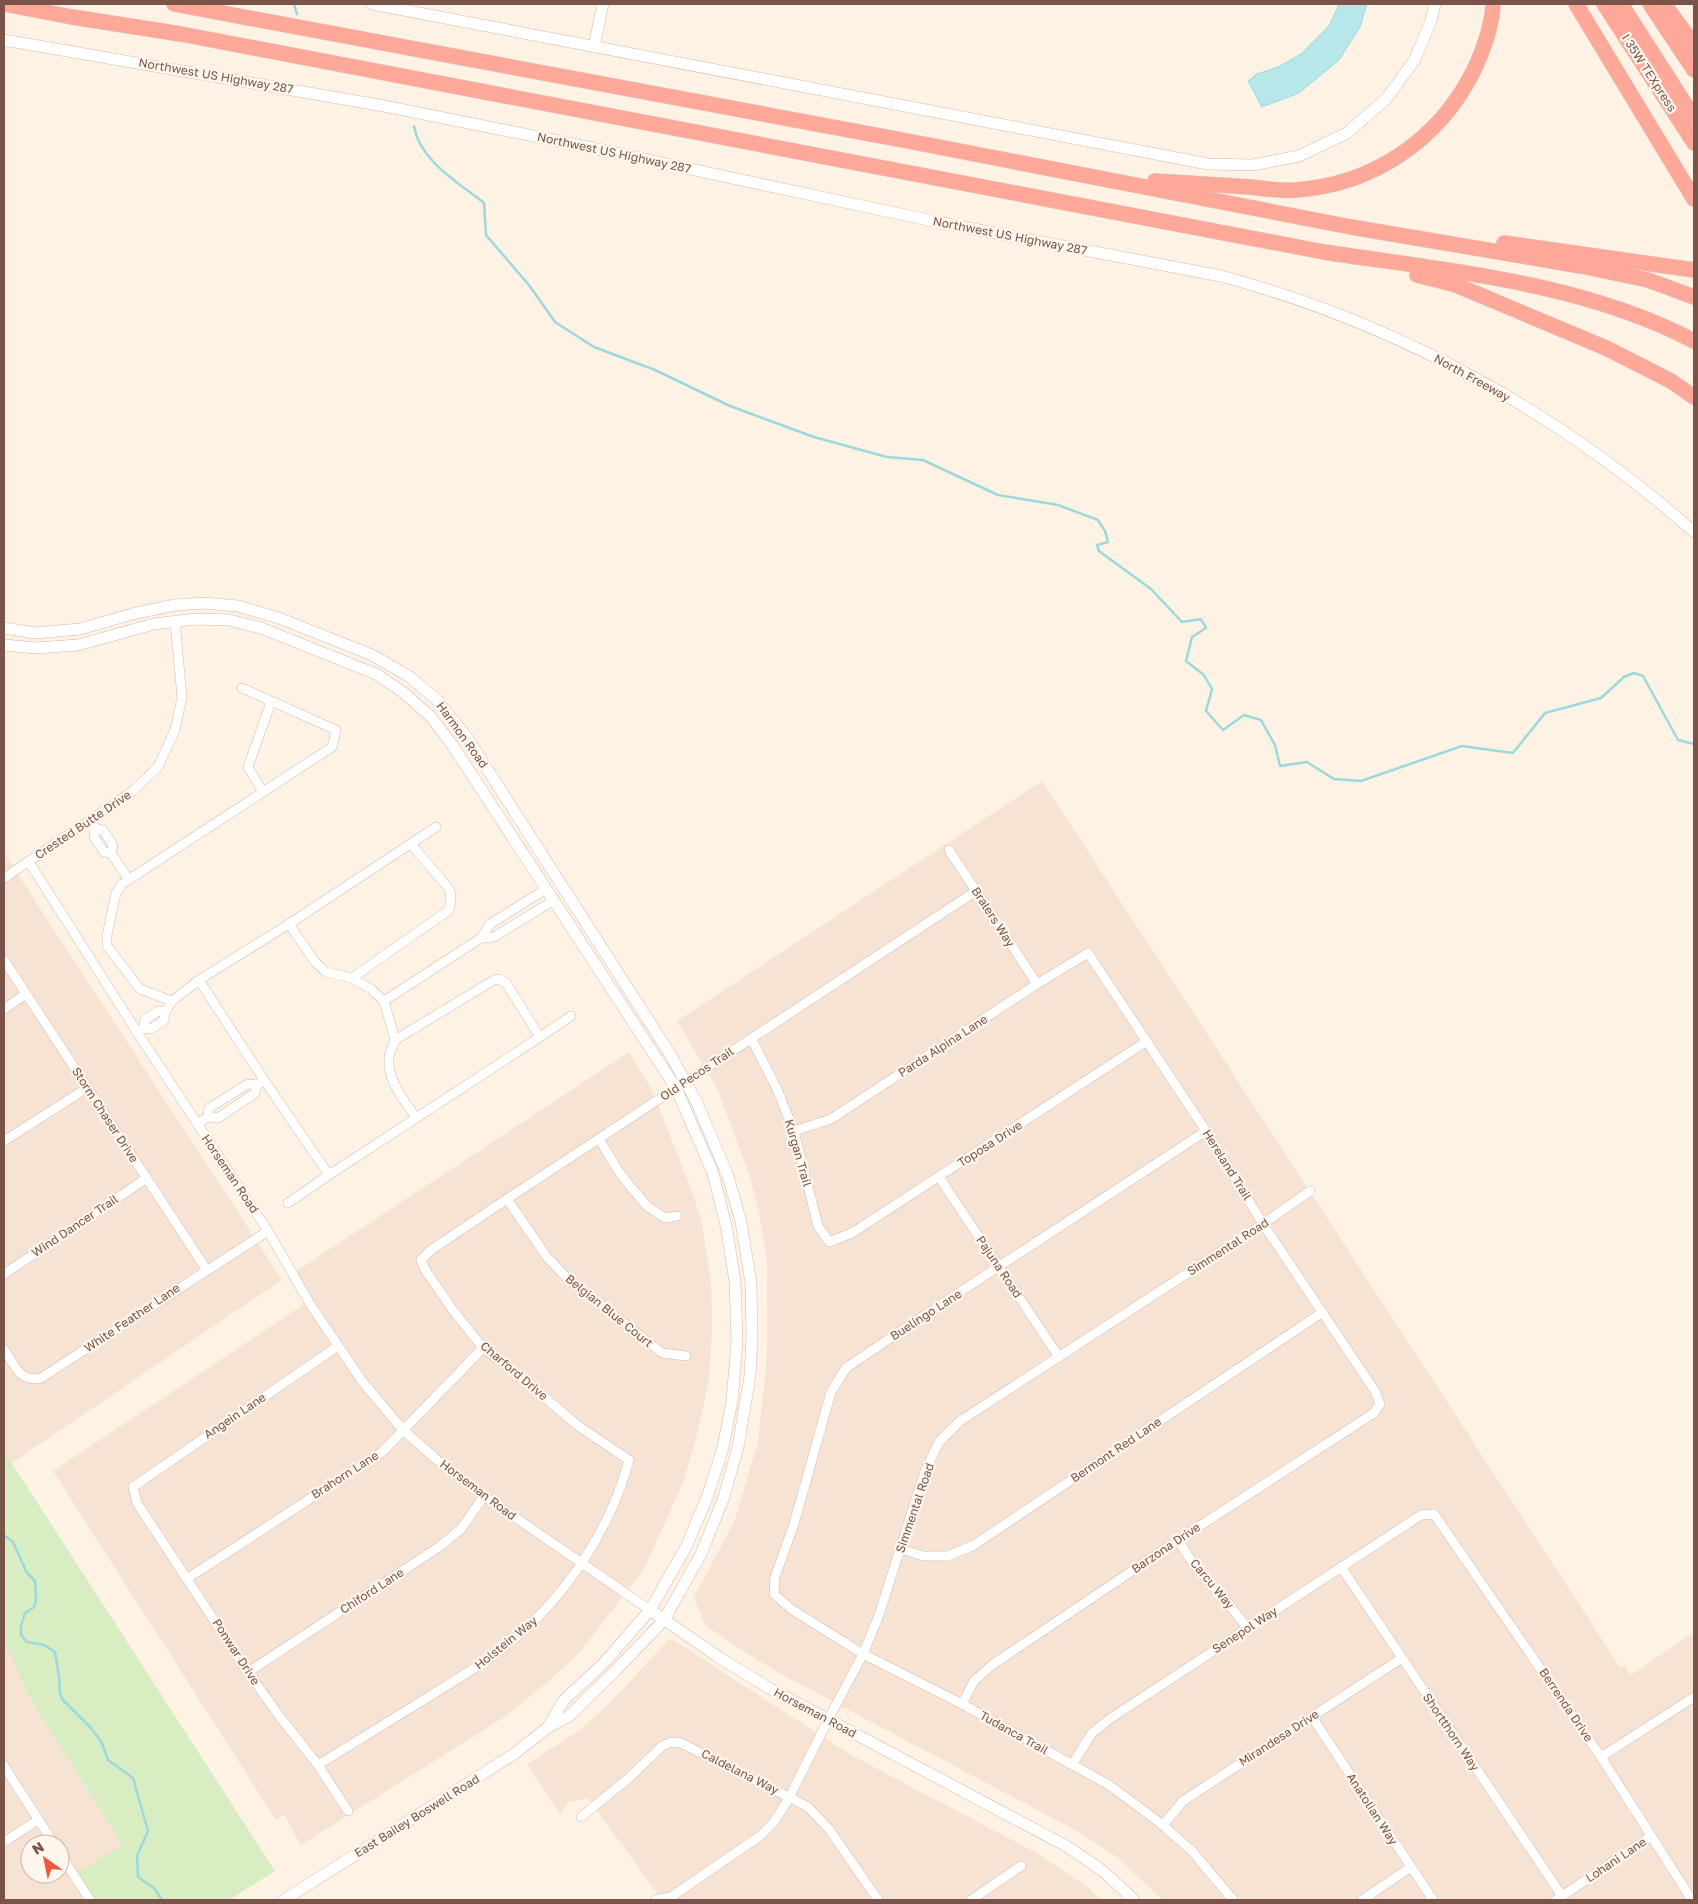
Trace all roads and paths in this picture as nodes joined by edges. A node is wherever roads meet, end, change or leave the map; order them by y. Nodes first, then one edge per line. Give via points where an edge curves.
1 (4, 4) edge
2 (174, 4) edge
3 (200, 4) edge
4 (372, 4) edge
5 (603, 4) edge
6 (1434, 4) edge
7 (1493, 4) edge
8 (1576, 4) edge
9 (1604, 4) edge
10 (1621, 4) edge
11 (1650, 4) edge
12 (1664, 4) edge
13 (4, 10) edge
14 (72, 17) junction
15 (239, 17) junction
16 (4, 40) edge
17 (1694, 45) edge
18 (594, 47) junction
19 (1694, 70) edge
20 (1694, 118) edge
21 (1694, 143) edge
22 (1088, 176) junction
23 (1694, 199) edge
24 (1309, 219) junction
25 (1324, 252) junction
26 (1694, 270) edge
27 (1222, 276) joint
28 (1694, 297) edge
29 (1692, 340) edge
30 (1694, 397) edge
31 (1694, 532) edge
32 (175, 621) junction
33 (4, 628) edge
34 (4, 645) edge
35 (242, 688) dead end
36 (271, 702) junction
37 (263, 792) junction
38 (93, 824) junction
39 (436, 828) dead end
40 (411, 844) junction
41 (949, 850) dead end
42 (29, 862) junction
43 (4, 878) edge
44 (130, 880) junction
45 (546, 889) junction
46 (976, 891) junction
47 (554, 900) junction
48 (289, 924) junction
49 (481, 938) junction
50 (1088, 953) joint
51 (4, 960) edge
52 (352, 978) junction
53 (199, 980) junction
54 (1037, 984) junction
55 (26, 994) junction
56 (172, 1000) junction
57 (384, 1001) junction
58 (4, 1009) edge
59 (571, 1016) dead end
60 (141, 1030) junction
61 (540, 1037) junction
62 (751, 1038) junction
63 (395, 1040) junction
64 (1147, 1041) junction
65 (686, 1081) junction
66 (261, 1082) junction
67 (87, 1088) junction
68 (676, 1088) junction
69 (416, 1118) junction
70 (197, 1124) junction
71 (794, 1131) junction
72 (1206, 1131) junction
73 (600, 1139) junction
74 (4, 1141) edge
75 (330, 1175) junction
76 (939, 1177) junction
77 (147, 1178) junction
78 (1310, 1191) dead end
79 (507, 1200) junction
80 (288, 1203) dead end
81 (677, 1216) dead end
82 (1263, 1224) junction
83 (268, 1231) junction
84 (829, 1242) joint
85 (421, 1260) joint
86 (999, 1267) junction
87 (206, 1269) junction
88 (4, 1274) edge
89 (1323, 1312) junction
90 (338, 1346) junction
91 (4, 1348) edge
92 (483, 1348) junction
93 (686, 1356) dead end
94 (1059, 1357) junction
95 (1380, 1404) joint
96 (403, 1430) junction
97 (629, 1460) joint
98 (133, 1487) joint
99 (484, 1496) junction
100 (1434, 1514) joint
101 (1178, 1540) junction
102 (901, 1549) junction
103 (580, 1563) junction
104 (1341, 1567) junction
105 (188, 1578) junction
106 (774, 1594) joint
107 (650, 1610) junction
108 (664, 1620) junction
109 (1247, 1628) junction
110 (863, 1654) junction
111 (1402, 1658) junction
112 (248, 1672) junction
113 (1694, 1697) edge
114 (962, 1704) junction
115 (1312, 1717) junction
116 (828, 1720) junction
117 (547, 1728) junction
118 (1601, 1757) junction
119 (318, 1765) junction
120 (1072, 1765) junction
121 (4, 1766) edge
122 (789, 1798) junction
123 (348, 1810) dead end
124 (581, 1817) dead end
125 (38, 1820) junction
126 (1163, 1826) junction
127 (47, 1834) edge
128 (1650, 1837) junction
129 (4, 1842) edge
130 (1022, 1866) dead end
131 (1411, 1867) junction
132 (70, 1869) edge
133 (1559, 1898) edge
134 (90, 1900) edge
135 (284, 1900) edge
136 (656, 1900) edge
137 (878, 1900) edge
138 (971, 1900) edge
139 (1134, 1900) edge
140 (1233, 1900) edge
141 (1362, 1900) edge
142 (1433, 1900) edge
143 (1692, 1900) edge

1 - 14 highway
2 - 15 highway
3 - 15 highway
4 - 18 street
5 - 18 street
6 - 18 street via 1414,61 1386,99 1347,134 1299,156 1253,166 1208,164
7 - 22 highway via 1480,59 1448,113 1411,149 1361,176 1329,186 1294,191
8 - 23 highway
9 - 21 highway, I 35W TEXpress
10 - 20 highway, I 35W TEXpress
11 - 19 highway
12 - 17 highway
13 - 14 highway
14 - 25 highway via 181,34
15 - 22 highway
16 - 27 street, Northwest US Highway 287 via 384,106 942,223
22 - 24 highway
24 - 26 highway via 1396,226
24 - 28 highway via 1581,266 1648,280
25 - 29 highway via 1544,288 1596,302
25 - 30 highway via 1456,285 1606,348
27 - 31 street, North Freeway via 1280,293 1357,322 1468,374 1538,415 1623,473
32 - 34 street, Harmon Road via 78,645 36,648
32 - 38 street, Crested Butte Drive via 182,697 175,730 158,767
32 - 45 street, Harmon Road via 229,620 262,628 376,674 403,692 430,717 453,746
33 - 65 street, Harmon Road via 35,633 80,629 175,605 238,606 279,618 364,652 410,677 436,699 466,736
35 - 36 street
36 - 37 street via 248,768
36 - 37 street via 336,730 332,747
37 - 44 street
38 - 42 street, Crested Butte Drive
38 - 44 street via 103,830 113,845 111,853
39 - 40 street
40 - 48 street
40 - 52 street via 450,890 449,910
41 - 46 street, Bralers Way
42 - 43 street, Crested Butte Drive
42 - 60 street, Horseman Road
44 - 56 street via 122,884 116,893 107,946 140,989
45 - 47 street, Harmon Road
45 - 49 street via 490,924
46 - 54 street, Bralers Way
46 - 62 street, Old Pecos Trail
47 - 49 street via 494,937
47 - 68 street, Harmon Road
48 - 52 street via 320,967 326,972
48 - 53 street
49 - 57 street
50 - 54 street, Parda Alpina Lane
50 - 64 street, Hereland Trail
51 - 55 street, Storm Chaser Drive
52 - 57 street
53 - 56 street
53 - 66 street
54 - 71 street, Parda Alpina Lane via 831,1119
55 - 58 street
55 - 67 street, Storm Chaser Drive
56 - 60 street via 164,1020 150,1029
57 - 63 street
59 - 61 street
60 - 70 street, Horseman Road
61 - 63 street via 506,983 499,979
61 - 69 street
62 - 65 street, Old Pecos Trail
62 - 71 street, Kurgan Trail
63 - 69 street via 388,1058 390,1073
64 - 72 street, Hereland Trail
64 - 76 street, Toposa Drive
65 - 68 street, Old Pecos Trail
65 - 108 street, East Bailey Boswell Road via 728,1176 741,1222 750,1283 752,1337 750,1376 738,1447 724,1497 701,1554
66 - 70 street via 248,1084 209,1108 208,1118
66 - 75 street
67 - 74 street
67 - 77 street, Storm Chaser Drive
68 - 73 street, Old Pecos Trail
68 - 107 street, East Bailey Boswell Road via 713,1173 727,1230 735,1282 737,1341 732,1401 723,1447 708,1495 686,1547
69 - 75 street
70 - 83 street, Horseman Road
71 - 84 street, Kurgan Trail via 818,1226
72 - 82 street, Hereland Trail
72 - 86 street, Buelingo Lane
73 - 79 street, Old Pecos Trail
73 - 81 street via 620,1172 647,1206 665,1218
75 - 80 street
76 - 84 street, Toposa Drive via 852,1234
76 - 86 street, Pajuna Road
77 - 87 street, Storm Chaser Drive
77 - 88 street, Wind Dancer Trail
78 - 82 street, Simmental Road
79 - 85 street, Old Pecos Trail
79 - 93 street, Belgian Blue Court via 547,1257 568,1279 662,1353
82 - 89 street, Hereland Trail
82 - 94 street, Simmental Road
83 - 87 street, White Feather Lane
83 - 90 street, Horseman Road
85 - 92 street, Charford Drive via 452,1309
86 - 94 street, Pajuna Road
86 - 106 street, Buelingo Lane via 846,1368 831,1392 794,1524 775,1577
87 - 91 street, White Feather Lane via 41,1378 26,1378
89 - 95 street, Hereland Trail via 1376,1391
89 - 102 street, Bermont Red Lane via 974,1545 948,1556 923,1556
90 - 96 street, Horseman Road
90 - 98 street, Angein Lane
92 - 96 street, Brahorn Lane
92 - 97 street, Charford Drive via 577,1424
94 - 102 street, Simmental Road via 960,1421 939,1442 925,1470
95 - 101 street, Barzona Drive via 1374,1413
96 - 99 street, Horseman Road
96 - 105 street, Brahorn Lane via 382,1452
97 - 103 street, Holstein Way via 621,1489
98 - 105 street, Ponwar Drive via 137,1502
99 - 103 street, Horseman Road
99 - 112 street, Chiford Lane via 461,1529 439,1547
100 - 104 street, Senepol Way via 1421,1515
100 - 118 street, Berrenda Drive
101 - 109 street, Carcu Way via 1194,1565
101 - 114 street, Barzona Drive via 992,1665 974,1680
102 - 110 street, Simmental Road
103 - 107 street, Horseman Road
103 - 119 street, Holstein Way via 553,1602 531,1624 473,1670
104 - 109 street, Senepol Way
104 - 111 street, Shortthorn Way
105 - 112 street, Ponwar Drive
106 - 110 street, Tudanca Trail via 791,1609
107 - 108 street, Horseman Road
107 - 117 street, East Bailey Boswell Road via 603,1664 564,1700
108 - 116 street, Horseman Road via 769,1688
108 - 117 street, East Bailey Boswell Road via 569,1716
109 - 120 street, Senepol Way via 1111,1718 1092,1733
110 - 114 street, Tudanca Trail
110 - 116 street, Simmental Road
111 - 115 street, Mirandesa Drive
111 - 133 street, Shortthorn Way
112 - 119 street, Ponwar Drive
113 - 118 street
114 - 120 street, Tudanca Trail
115 - 126 street, Mirandesa Drive via 1183,1801
115 - 131 street, Anatolian Way
116 - 122 street, Simmental Road
116 - 139 street, Horseman Road via 1068,1847 1103,1871
117 - 135 street, East Bailey Boswell Road via 514,1754
118 - 128 street, Berrenda Drive
119 - 123 street, Ponwar Drive
120 - 126 street, Tudanca Trail via 1109,1785
121 - 125 street
122 - 124 street, Caldelana Way via 686,1745 671,1742 662,1746
122 - 136 street, Simmental Road via 774,1822 760,1836 671,1896
122 - 137 street, Caldelana Way via 808,1807 821,1819
125 - 127 street
125 - 129 street
126 - 140 street, Tudanca Trail via 1192,1851
128 - 133 street, Lohani Lane
128 - 143 street, Berrenda Drive
130 - 138 street
131 - 141 street
131 - 142 street, Anatolian Way
132 - 134 street

